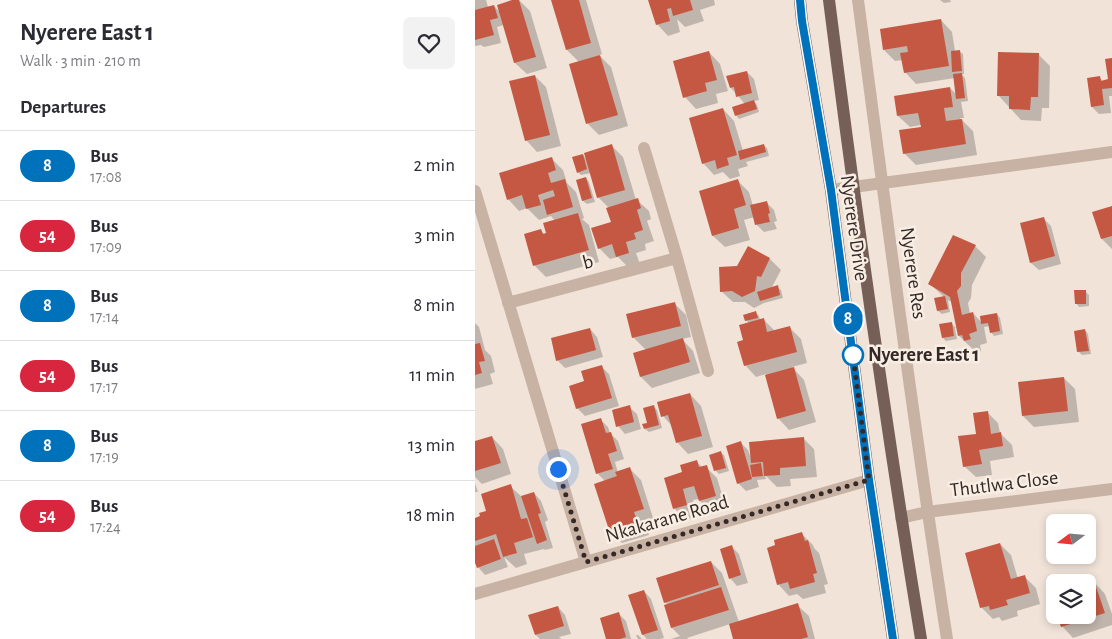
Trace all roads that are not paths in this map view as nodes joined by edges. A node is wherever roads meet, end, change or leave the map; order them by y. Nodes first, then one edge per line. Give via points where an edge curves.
1 (800, 0) edge
2 (829, 0) edge
3 (858, 0) edge
4 (644, 148) dead end
5 (1112, 152) edge
6 (882, 183) junction
7 (853, 187) junction
8 (831, 190) junction
9 (475, 191) edge
10 (677, 258) junction
11 (508, 302) junction
12 (708, 371) dead end
13 (869, 480) junction
14 (1112, 489) edge
15 (927, 512) junction
16 (901, 518) junction
17 (586, 562) junction
18 (475, 594) edge
19 (893, 639) edge
20 (921, 639) edge
21 (947, 639) edge

1 - 8 main road, Nyerere Drive
2 - 7 main road, Nyerere Drive
3 - 6 street, Nyerere Res
4 - 10 street
5 - 6 street
6 - 7 street
6 - 15 street, Nyerere Res
7 - 8 street
7 - 16 main road, Nyerere Drive
8 - 13 main road, Nyerere Drive
9 - 11 street
10 - 11 street, b
10 - 12 street
11 - 17 street
13 - 17 street, Nkakarane Road
13 - 19 main road, Nyerere Drive
14 - 15 street, Thutlwa Close
15 - 16 street, Thutlwa Close
15 - 21 street, Nyerere Res
16 - 20 main road, Nyerere Drive
17 - 18 street, Nkakarane Road

